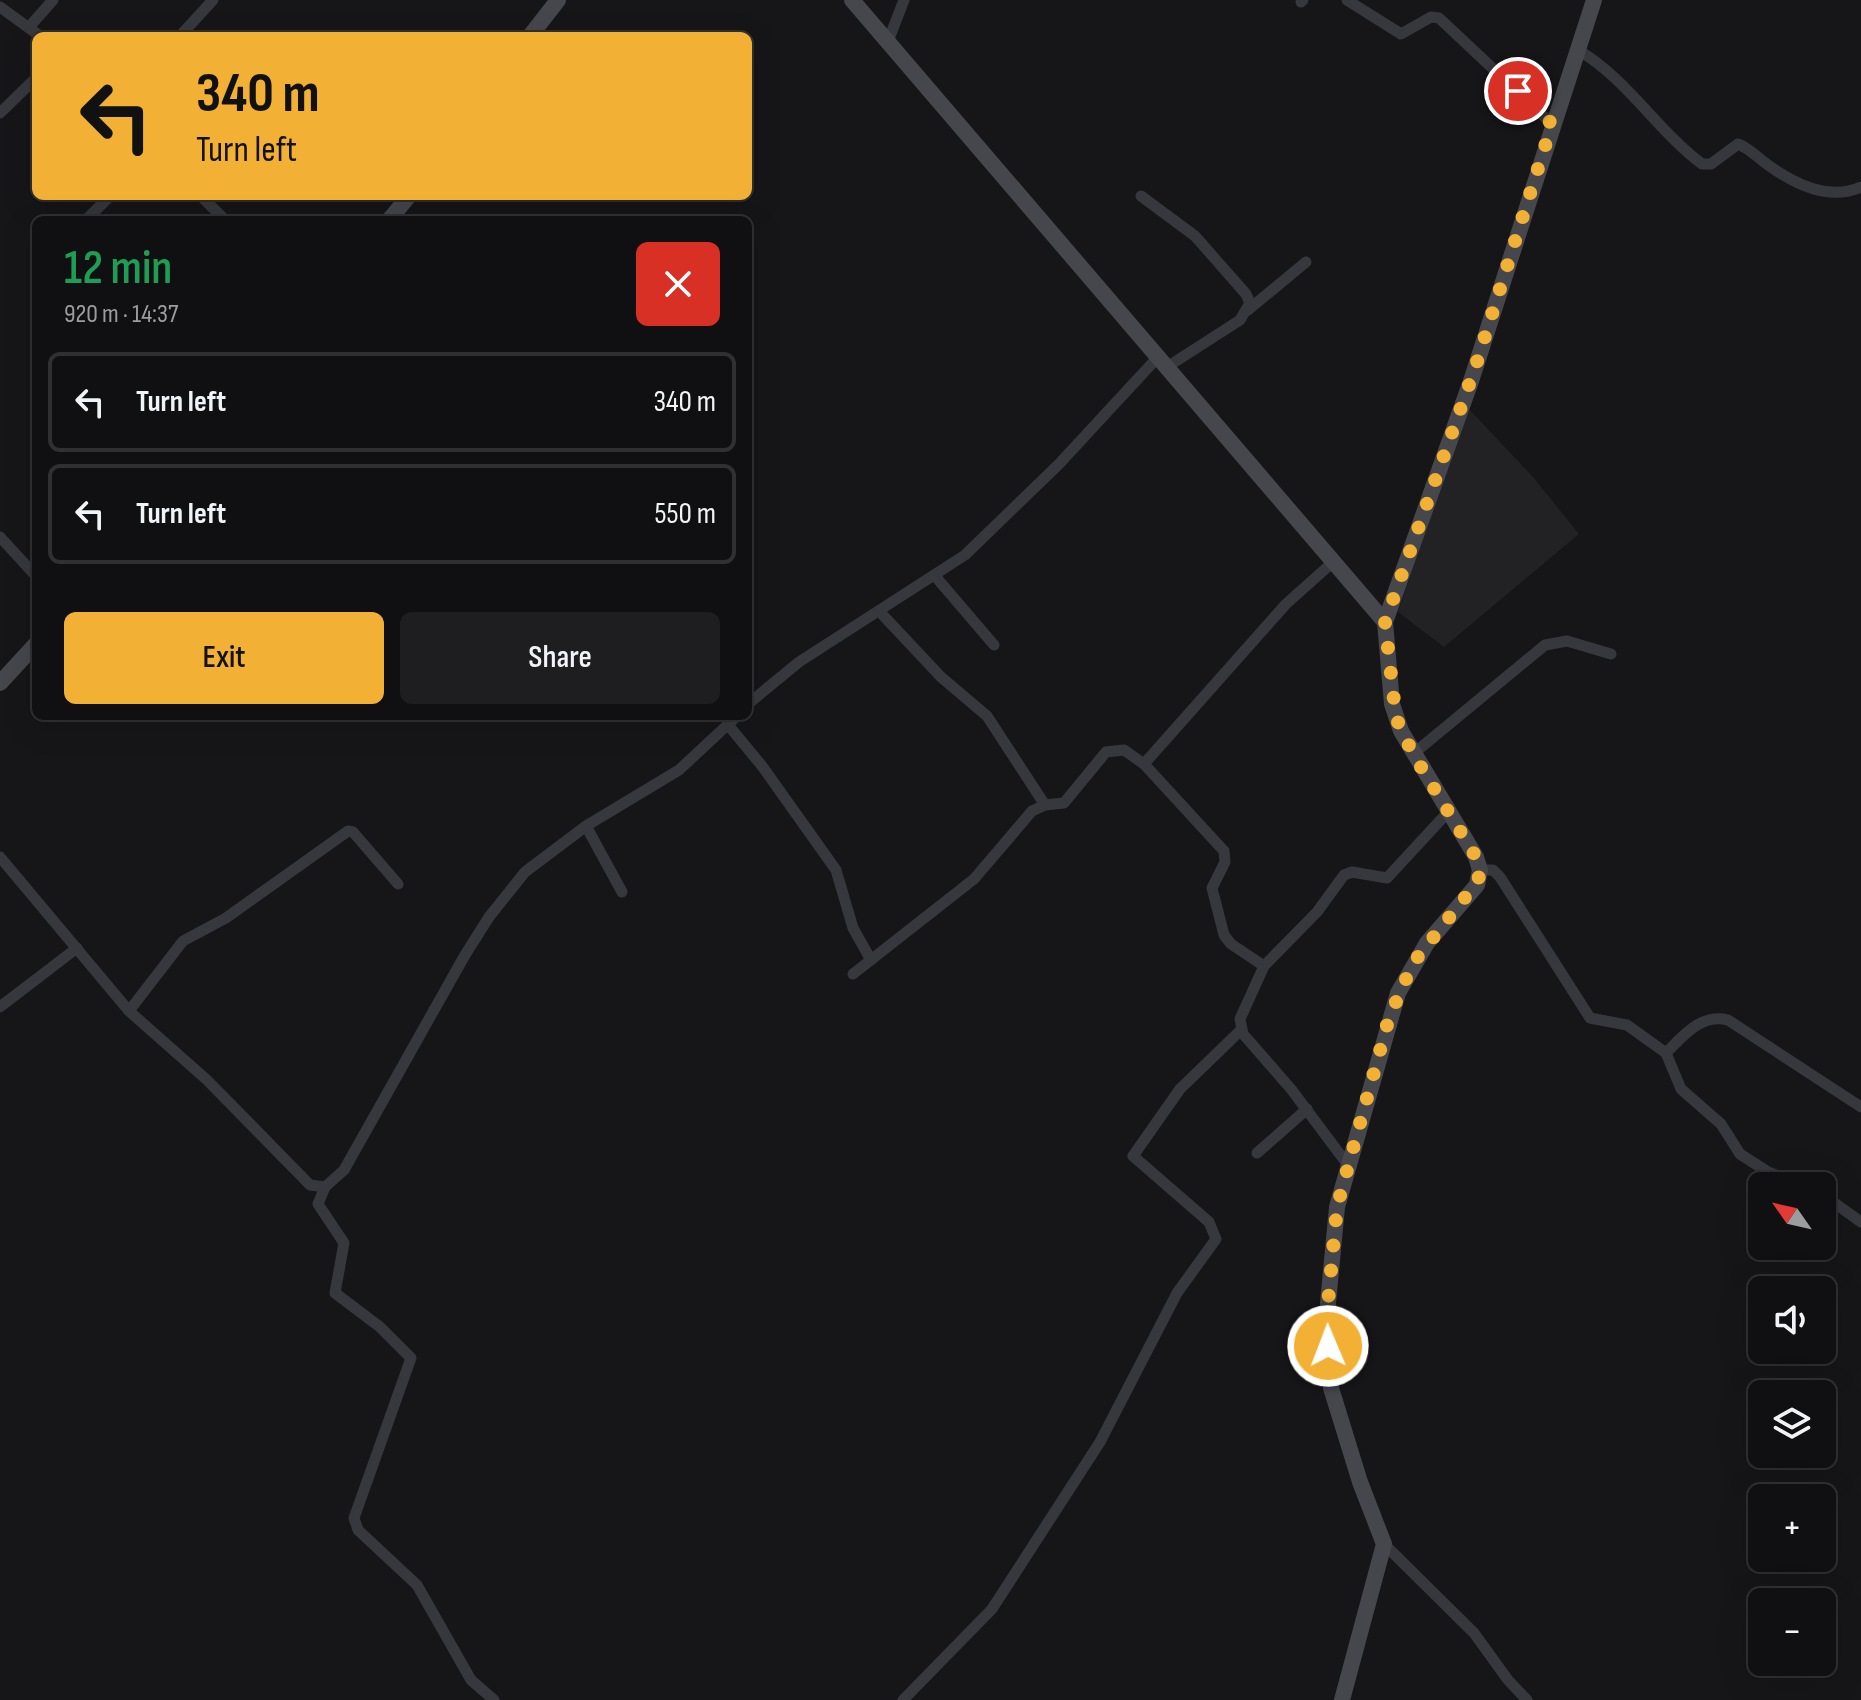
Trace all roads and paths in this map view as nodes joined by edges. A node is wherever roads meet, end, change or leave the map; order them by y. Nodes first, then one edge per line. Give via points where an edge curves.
1 (53, 0) edge
2 (213, 0) edge
3 (852, 0) edge
4 (904, 0) edge
5 (1347, 0) edge
6 (1592, 1) edge
7 (548, 4) edge
8 (0, 7) edge
9 (30, 26) junction
10 (36, 32) edge
11 (184, 32) edge
12 (532, 32) edge
13 (887, 44) junction
14 (1578, 50) junction
15 (32, 82) edge
16 (0, 113) edge
17 (1552, 124) junction
18 (1861, 187) edge
19 (1141, 196) dead end
20 (106, 200) edge
21 (205, 200) edge
22 (406, 200) edge
23 (90, 216) edge
24 (221, 216) edge
25 (392, 216) edge
26 (1306, 262) dead end
27 (1248, 310) junction
28 (1162, 362) junction
29 (0, 537) edge
30 (1333, 562) junction
31 (32, 572) edge
32 (935, 576) junction
33 (879, 611) junction
34 (1385, 622) junction
35 (994, 645) dead end
36 (32, 648) edge
37 (1611, 654) dead end
38 (0, 683) edge
39 (752, 701) edge
40 (734, 720) edge
41 (729, 726) junction
42 (1413, 754) junction
43 (1144, 764) junction
44 (1045, 805) junction
45 (1449, 811) junction
46 (586, 826) junction
47 (0, 857) edge
48 (1480, 870) junction
49 (398, 884) dead end
50 (622, 892) dead end
51 (77, 948) junction
52 (871, 960) junction
53 (1264, 966) junction
54 (853, 974) dead end
55 (0, 1007) edge
56 (129, 1011) junction
57 (1241, 1030) junction
58 (1666, 1053) junction
59 (1861, 1107) edge
60 (1307, 1109) junction
61 (1257, 1153) dead end
62 (1348, 1165) junction
63 (1768, 1172) edge
64 (325, 1187) junction
65 (1836, 1204) edge
66 (1861, 1222) edge
67 (1384, 1544) junction
68 (494, 1700) edge
69 (903, 1700) edge
70 (1342, 1700) edge
71 (1527, 1700) edge

1 - 9 street
2 - 11 street
3 - 13 street
4 - 13 street
5 - 17 street via 1401,34 1431,17 1442,19
6 - 14 street
7 - 12 street
8 - 9 street
9 - 10 street
13 - 28 street
14 - 17 street
14 - 18 street via 1609,71 1702,164 1711,164 1738,144 1814,190 1836,195
15 - 16 street
17 - 34 street via 1478,359
19 - 27 street via 1195,236 1246,294
20 - 23 street
21 - 24 street
22 - 25 street
26 - 27 street
27 - 28 street via 1240,320
28 - 30 street
28 - 32 street via 984,538
29 - 31 street
30 - 34 street
30 - 43 street via 1286,604
32 - 33 street
32 - 35 street
33 - 39 street via 799,662
33 - 44 street via 941,677 987,716
34 - 42 street via 1392,704
36 - 38 street
37 - 42 street via 1567,641 1545,645
40 - 41 street
41 - 46 street via 679,770
41 - 52 street via 836,870 853,928
42 - 45 street
43 - 44 street via 1124,750 1111,749 1064,803
43 - 53 street via 1224,851 1225,862 1212,888 1224,935
44 - 52 street via 1021,822 974,879
45 - 48 street
45 - 53 street via 1387,878 1344,875 1317,912
46 - 50 street
46 - 64 street via 525,872 489,917 344,1170
47 - 51 street
48 - 58 street via 1493,870 1500,877 1590,1018 1627,1025
48 - 62 street via 1477,885 1427,943 1398,993
49 - 56 street via 348,831 226,918 183,941
51 - 55 street
51 - 56 street
52 - 54 street
53 - 57 street via 1240,1019
56 - 64 street via 224,1096 310,1185
57 - 60 street
57 - 69 street via 1180,1089 1133,1156 1209,1222 1216,1239 1173,1301 1114,1420 992,1609
58 - 59 street via 1701,1022 1728,1020
58 - 63 street via 1681,1089 1721,1124 1740,1154
60 - 61 street
60 - 62 street
62 - 67 street via 1332,1249 1329,1375
64 - 68 street via 318,1204 344,1243 335,1293 411,1358 355,1523 417,1585 471,1680
65 - 66 street
67 - 70 street
67 - 71 street via 1474,1633

